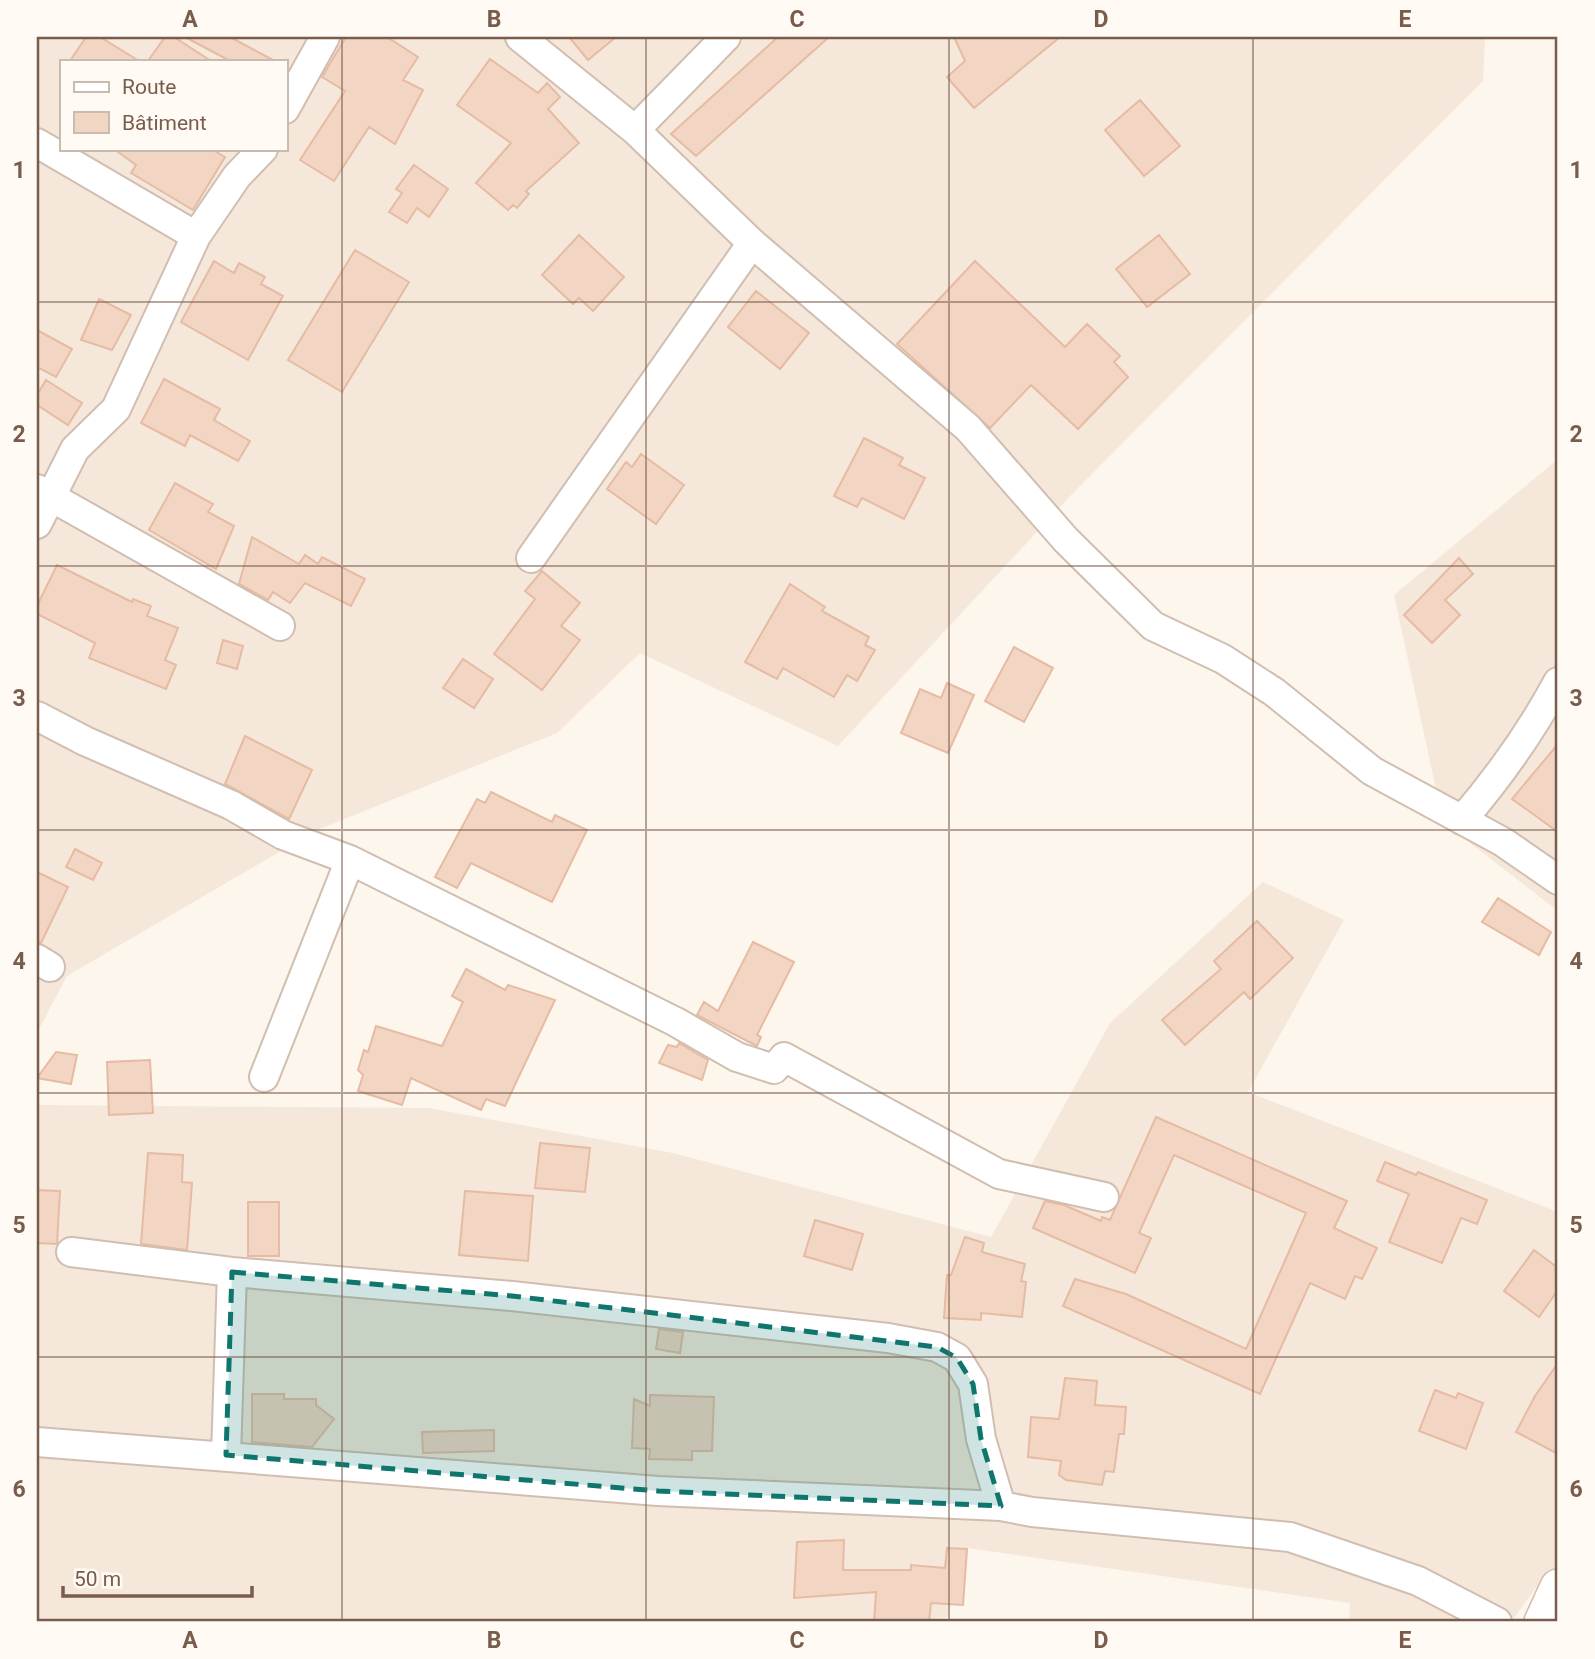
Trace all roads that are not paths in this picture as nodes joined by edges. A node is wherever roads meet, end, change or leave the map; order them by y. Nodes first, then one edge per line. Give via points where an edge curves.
1 (325, 37) edge
2 (520, 37) edge
3 (726, 37) edge
4 (287, 104) edge
5 (635, 131) junction
6 (37, 144) edge
7 (262, 150) edge
8 (196, 236) junction
9 (752, 243) junction
10 (43, 492) edge
11 (37, 524) edge
12 (531, 558) dead end
13 (280, 626) dead end
14 (1558, 682) edge
15 (37, 716) edge
16 (1462, 820) junction
17 (350, 860) junction
18 (1558, 880) edge
19 (264, 1077) dead end
20 (1104, 1197) dead end
21 (71, 1252) dead end
22 (232, 1272) junction
23 (37, 1442) edge
24 (226, 1455) junction
25 (1002, 1506) junction
26 (1558, 1587) edge
27 (1497, 1622) edge
28 (1542, 1622) edge

1 - 4 street
2 - 5 street
3 - 5 street
5 - 9 street
6 - 8 street
7 - 8 street via 237,176
8 - 10 street via 116,409 75,450
9 - 12 street
9 - 16 street via 968,428 1066,540 1153,626 1233,666 1274,692 1372,771
10 - 11 street
10 - 13 street
14 - 16 street via 1539,719
15 - 17 street via 231,805 283,835
16 - 18 street
17 - 19 street
17 - 20 street via 737,1057 774,1069 784,1057 999,1174
21 - 22 street
22 - 24 street
22 - 25 street via 525,1297 937,1347 957,1358 973,1384 981,1439
23 - 24 street
24 - 25 street via 658,1491
25 - 27 street via 1290,1537 1418,1581
26 - 28 street

